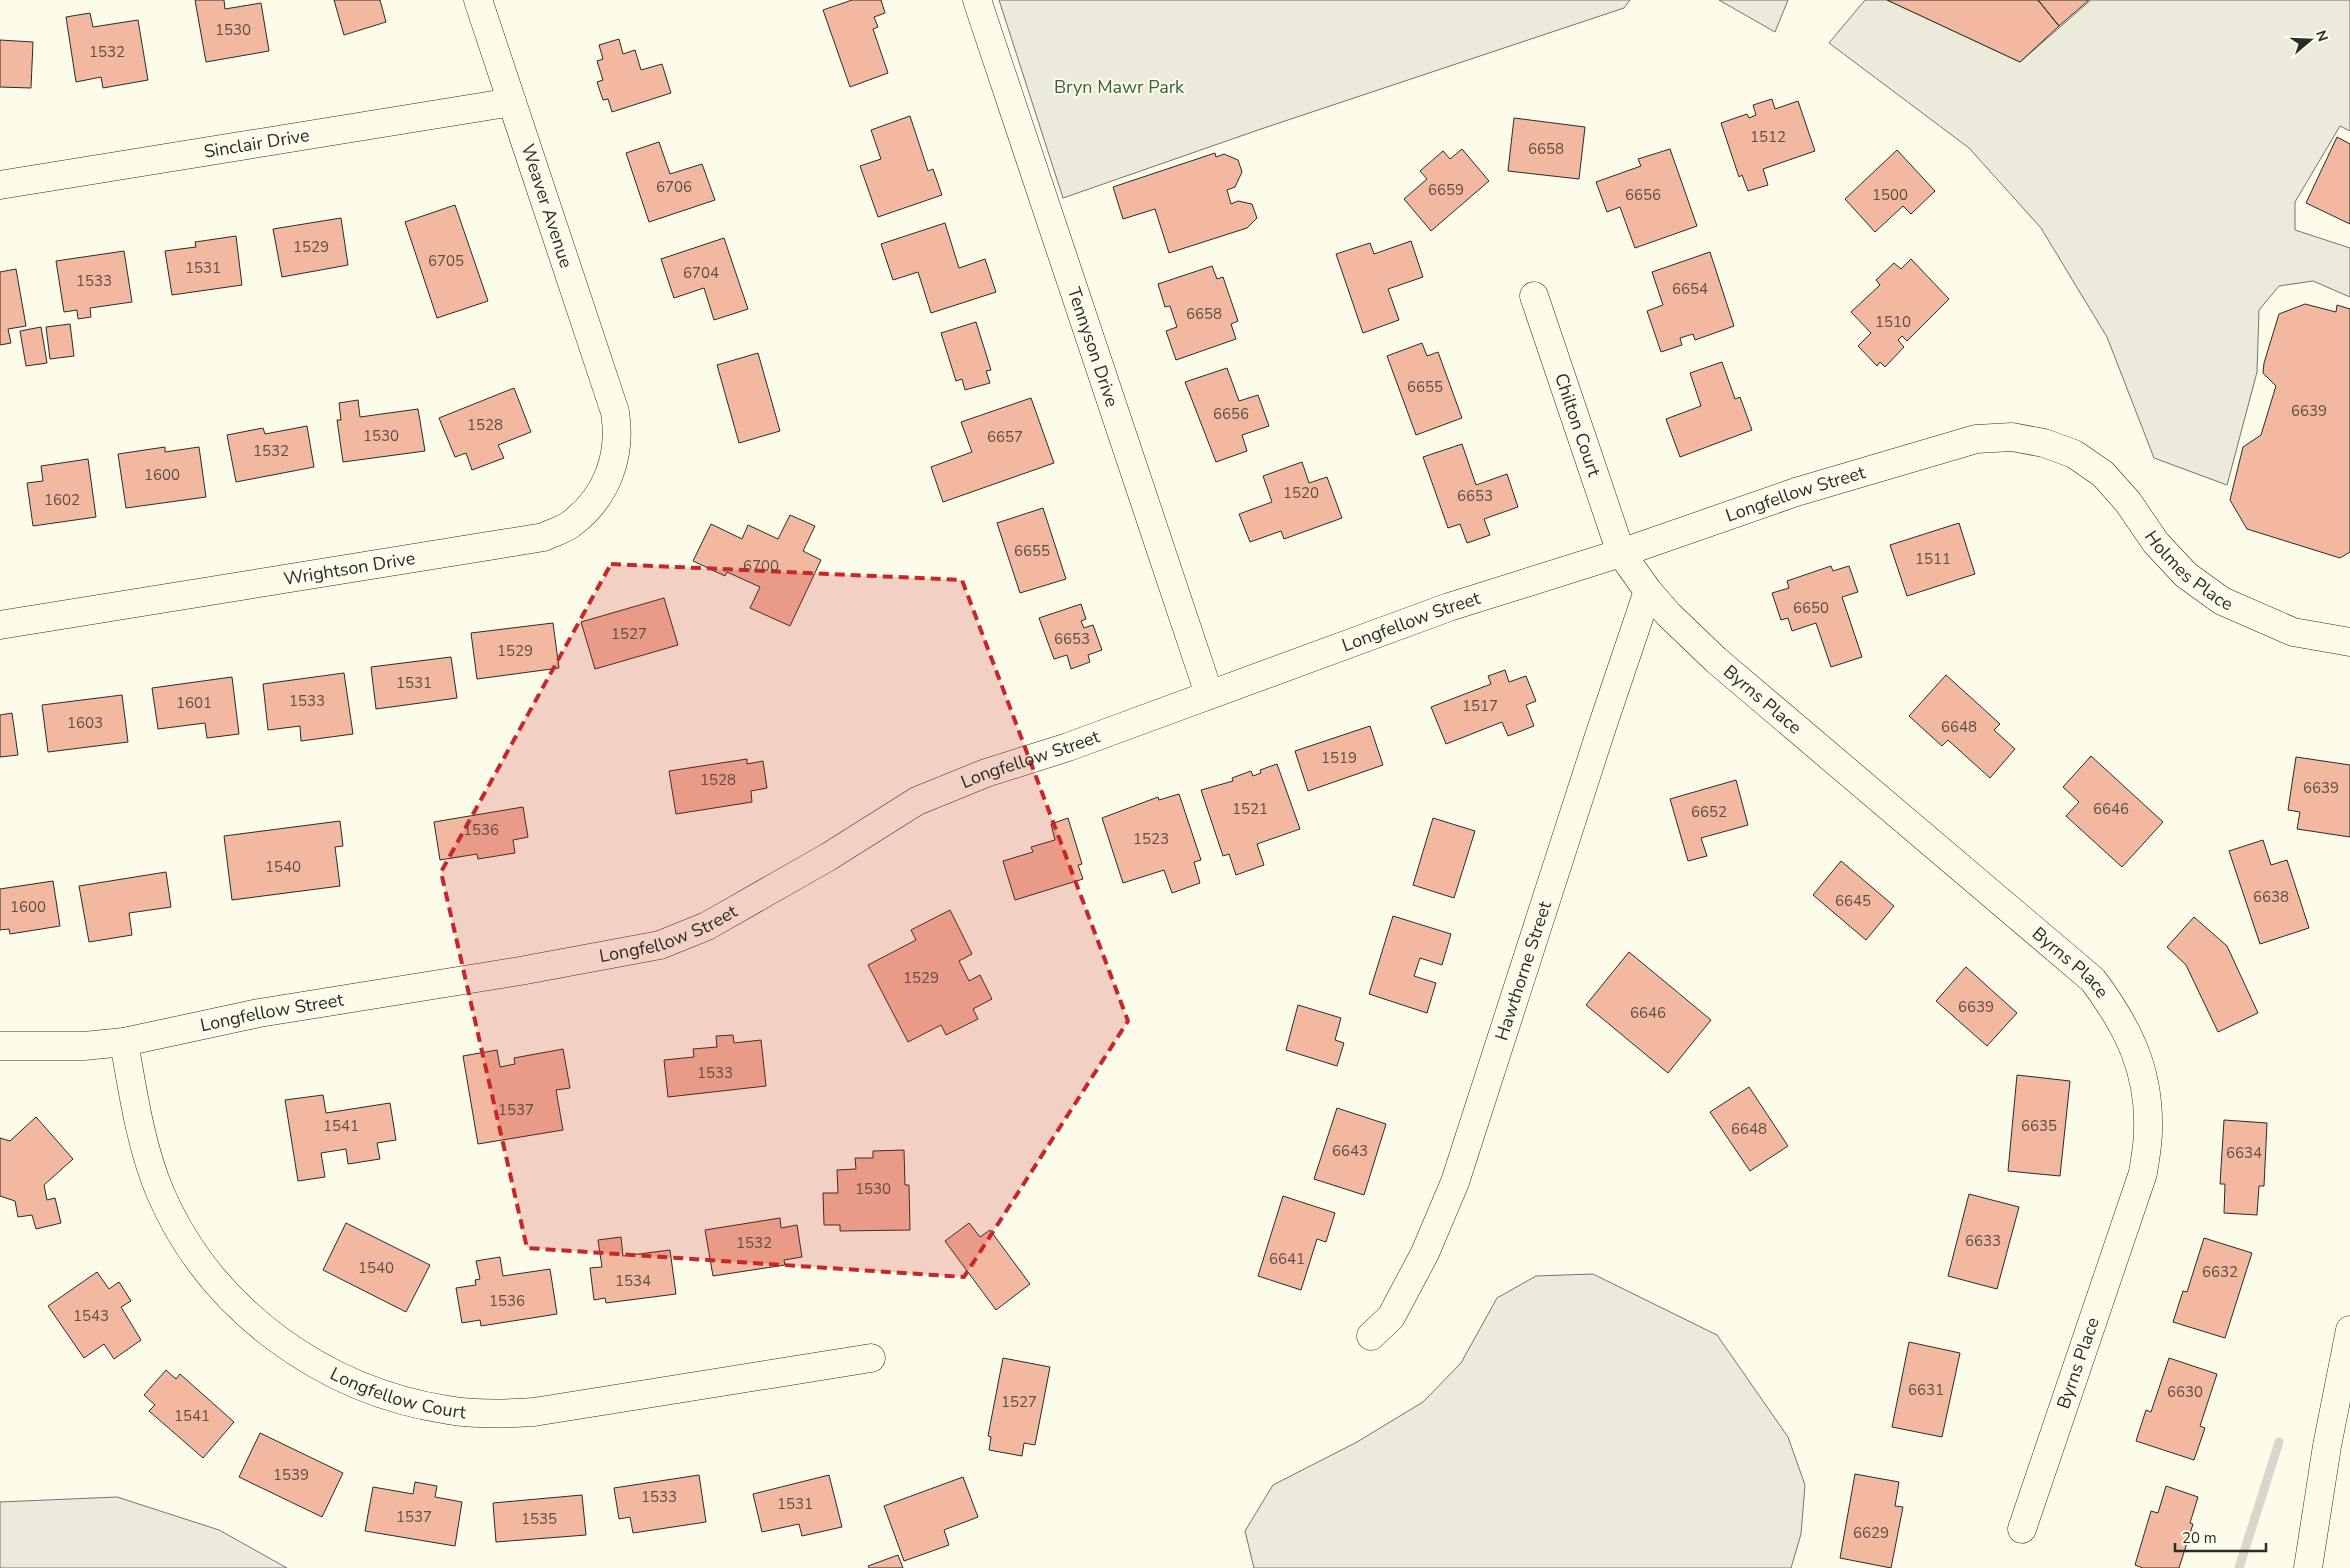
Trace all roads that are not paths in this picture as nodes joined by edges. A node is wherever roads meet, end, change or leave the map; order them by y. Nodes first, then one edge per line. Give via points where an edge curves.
1 (478, 0) edge
2 (977, 0) edge
3 (512, 102) junction
4 (0, 185) edge
5 (1534, 296) dead end
6 (615, 412) joint
7 (2060, 448) joint
8 (1621, 553) junction
9 (1648, 591) junction
10 (0, 625) edge
11 (2350, 642) edge
12 (1209, 694) junction
13 (124, 1042) junction
14 (0, 1046) edge
15 (2350, 1330) edge
16 (1371, 1336) dead end
17 (870, 1358) dead end
18 (2022, 1529) dead end
19 (2308, 1568) edge

1 - 3 street, Weaver Avenue
2 - 12 street, Tennyson Drive
3 - 4 street, Sinclair Drive
3 - 6 street, Weaver Avenue
5 - 8 street, Chilton Court
6 - 10 street, Wrightson Drive via 616,456 607,483 592,506 570,525 544,537
7 - 8 street, Longfellow Street via 2012,437 1976,439 1796,492
7 - 11 street, Holmes Place via 2103,474 2128,502 2156,544 2186,575 2222,601 2293,632
8 - 9 street, Byrns Place
8 - 12 street, Longfellow Street via 1449,607
9 - 16 street, Hawthorne Street via 1455,1182 1425,1253 1391,1317
9 - 18 street, Byrns Place via 1716,660 2092,980 2117,1013 2135,1050 2146,1089 2148,1131 2143,1173
12 - 13 street, Longfellow Street via 1068,747 986,772 917,801 828,857 707,926 660,945 259,1013
13 - 14 street, Longfellow Street via 84,1046
13 - 17 street, Longfellow Court via 143,1144 160,1192 185,1238 216,1281 253,1320 297,1354 346,1381 399,1400 449,1411 504,1414 534,1412
15 - 19 street

